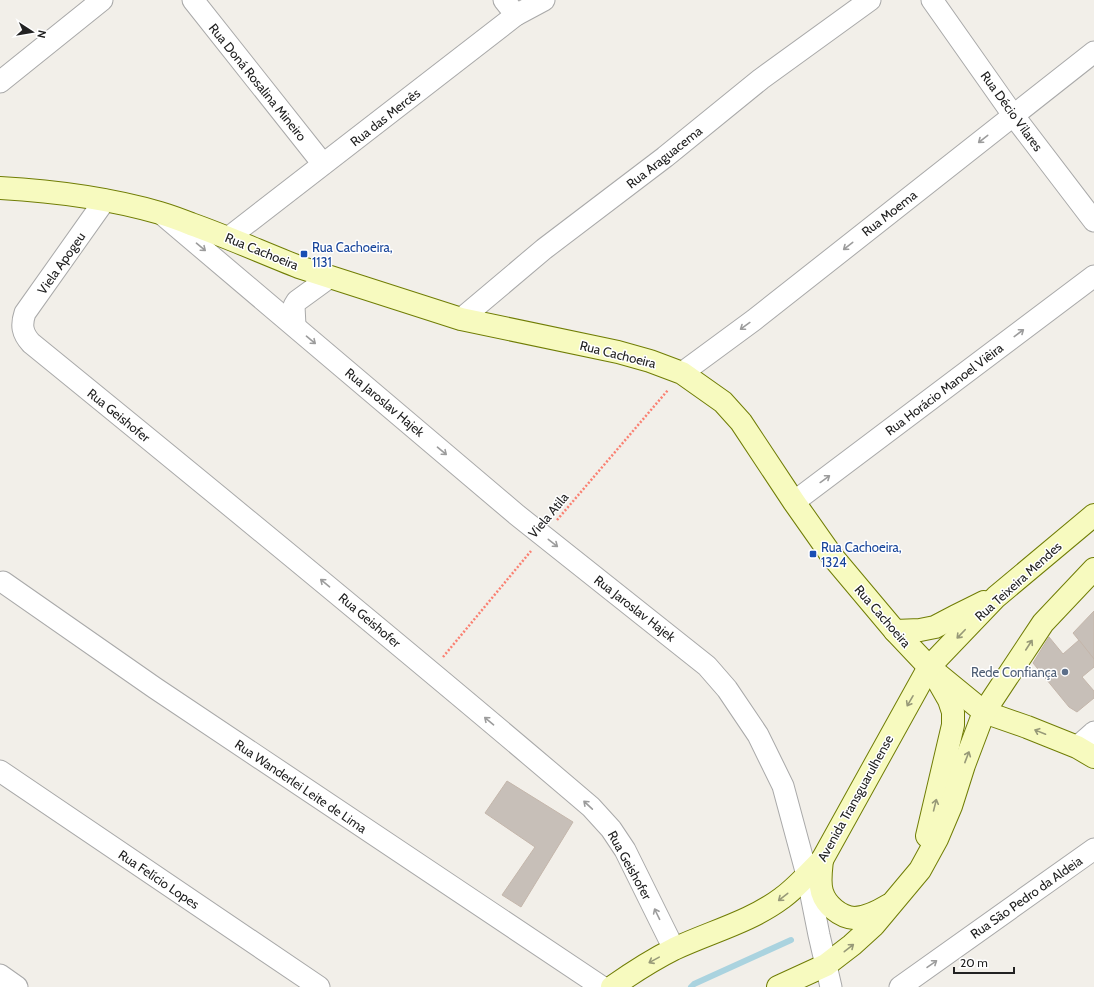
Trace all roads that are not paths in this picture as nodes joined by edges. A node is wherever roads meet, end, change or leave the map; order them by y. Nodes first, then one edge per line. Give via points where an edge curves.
1 (102, 0) edge
2 (193, 0) edge
3 (544, 0) edge
4 (870, 0) edge
5 (932, 0) edge
6 (510, 7) edge
7 (1094, 52) edge
8 (0, 82) edge
9 (1013, 115) junction
10 (323, 164) junction
11 (0, 188) edge
12 (105, 200) junction
13 (161, 213) junction
14 (1094, 221) edge
15 (228, 238) junction
16 (1094, 276) edge
17 (330, 277) junction
18 (461, 319) junction
19 (295, 326) junction
20 (22, 329) joint
21 (682, 373) junction
22 (794, 502) junction
23 (1094, 515) edge
24 (1094, 569) edge
25 (3, 582) dead end
26 (996, 597) junction
27 (895, 631) junction
28 (929, 667) junction
29 (984, 712) junction
30 (1094, 732) edge
31 (1085, 752) edge
32 (0, 772) edge
33 (1094, 849) edge
34 (814, 868) junction
35 (920, 870) junction
36 (813, 902) junction
37 (894, 902) junction
38 (835, 911) junction
39 (674, 949) junction
40 (826, 965) junction
41 (0, 975) edge
42 (17, 987) edge
43 (319, 987) edge
44 (602, 987) edge
45 (612, 987) edge
46 (778, 987) edge
47 (831, 987) edge
48 (900, 987) edge

1 - 8 street
2 - 10 street, Rua Doná Rosalina Mineiro
3 - 6 street, Rua das Mercês
4 - 18 street, Rua Araguacema via 761,80 544,249
5 - 9 street, Rua Décio Vilares
6 - 10 street, Rua das Mercês
7 - 9 street, Rua Moema
9 - 14 street, Rua Décio Vilares
9 -> 21 street, Rua Moema via 754,320
10 - 15 street, Rua das Mercês
11 - 12 main road, Rua Cachoeira
12 - 13 main road, Rua Cachoeira
12 - 20 street, Viela Apogeu via 26,313 22,320
13 - 15 main road, Rua Cachoeira
13 -> 19 street, Rua Jaroslav Hajek
15 - 17 main road, Rua Cachoeira
22 -> 16 street, Rua Horácio Manoel Viêira
17 - 18 main road, Rua Cachoeira
17 - 19 street via 297,300 294,306
18 - 21 main road, Rua Cachoeira via 618,352
19 -> 34 street, Rua Jaroslav Hajek via 544,536 707,666 727,689 758,735 783,786
39 -> 20 street, Rua Geishofer via 625,850 611,829 590,807 432,671 31,343
21 - 22 main road, Rua Cachoeira via 723,402 741,422
22 - 27 main road, Rua Cachoeira via 832,556
23 - 26 main road, Rua Teixeira Mendes
29 -> 24 main road via 1043,623
25 - 44 street, Rua Wanderlei Leite de Lima via 155,688
26 - 27 main road via 936,627
26 -> 28 main road, Rua Teixeira Mendes
27 - 28 main road, Rua Cachoeira
28 - 29 main road, Rua Cachoeira
28 -> 34 main road, Avenida Transguarulhense
35 -> 28 main road via 953,725 953,712 949,700
31 -> 29 main road, Rua Cachoeira
35 -> 29 main road via 951,806
30 - 31 street
32 - 43 street, Rua Felício Lopes
48 -> 33 street, Rua São Pedro da Aldeia
34 - 36 street, Rua Jaroslav Hajek
34 - 38 main road via 822,891
34 -> 39 main road, Avenida Transguarulhense via 782,898 759,912
35 - 37 main road
36 - 38 main road
36 - 40 street, Rua Jaroslav Hajek
37 - 38 main road via 881,910 853,918
40 -> 37 main road via 874,925
39 -> 45 main road, Avenida Transguarulhense
40 - 46 main road
40 - 47 street, Rua Jaroslav Hajek
41 - 42 street

